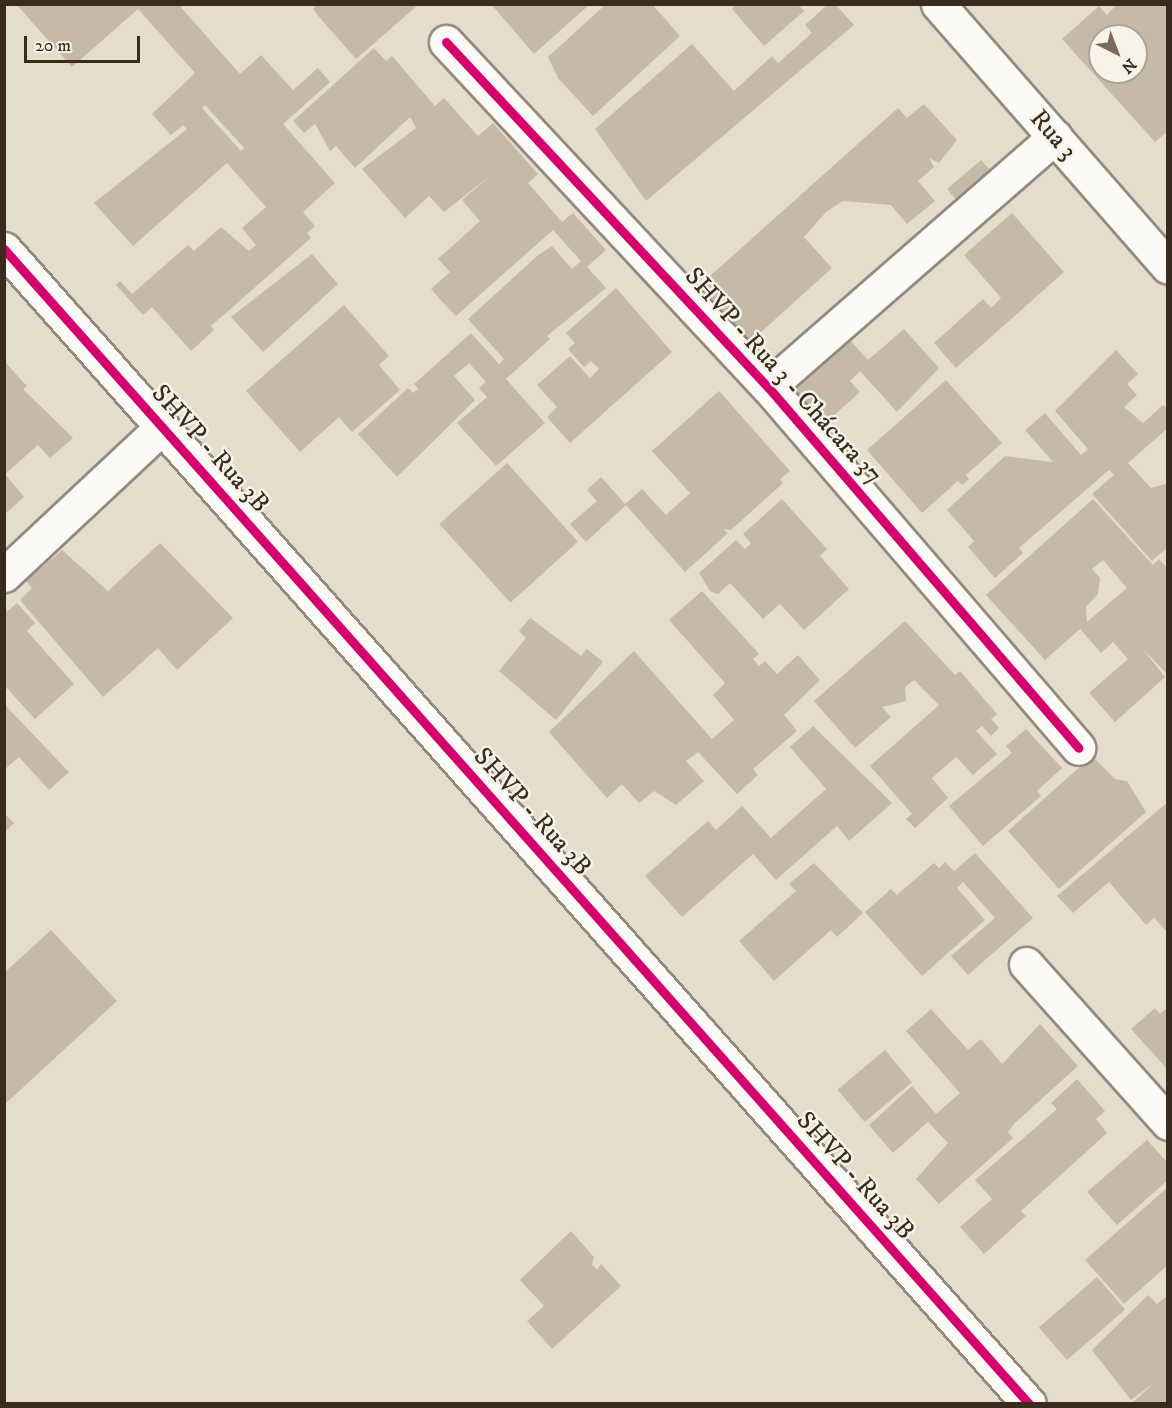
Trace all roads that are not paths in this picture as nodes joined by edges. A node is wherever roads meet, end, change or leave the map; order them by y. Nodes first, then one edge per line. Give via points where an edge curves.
1 (945, 7) edge
2 (446, 42) dead end
3 (1055, 137) junction
4 (4, 249) edge
5 (1167, 267) edge
6 (768, 387) junction
7 (162, 427) junction
8 (4, 575) edge
9 (1078, 748) dead end
10 (1026, 964) dead end
11 (1167, 1123) edge
12 (1029, 1404) edge

1 - 3 street, Rua 3
2 - 6 street, SHVP - Rua 3 - Chácara 37
3 - 5 street, Rua 3
3 - 6 street, SHVP - Rua 3 - Chácara 37
4 - 7 street, SHVP - Rua 3B
6 - 9 street, SHVP - Rua 3 - Chácara 37
7 - 8 street
7 - 12 street, SHVP - Rua 3B
10 - 11 street

